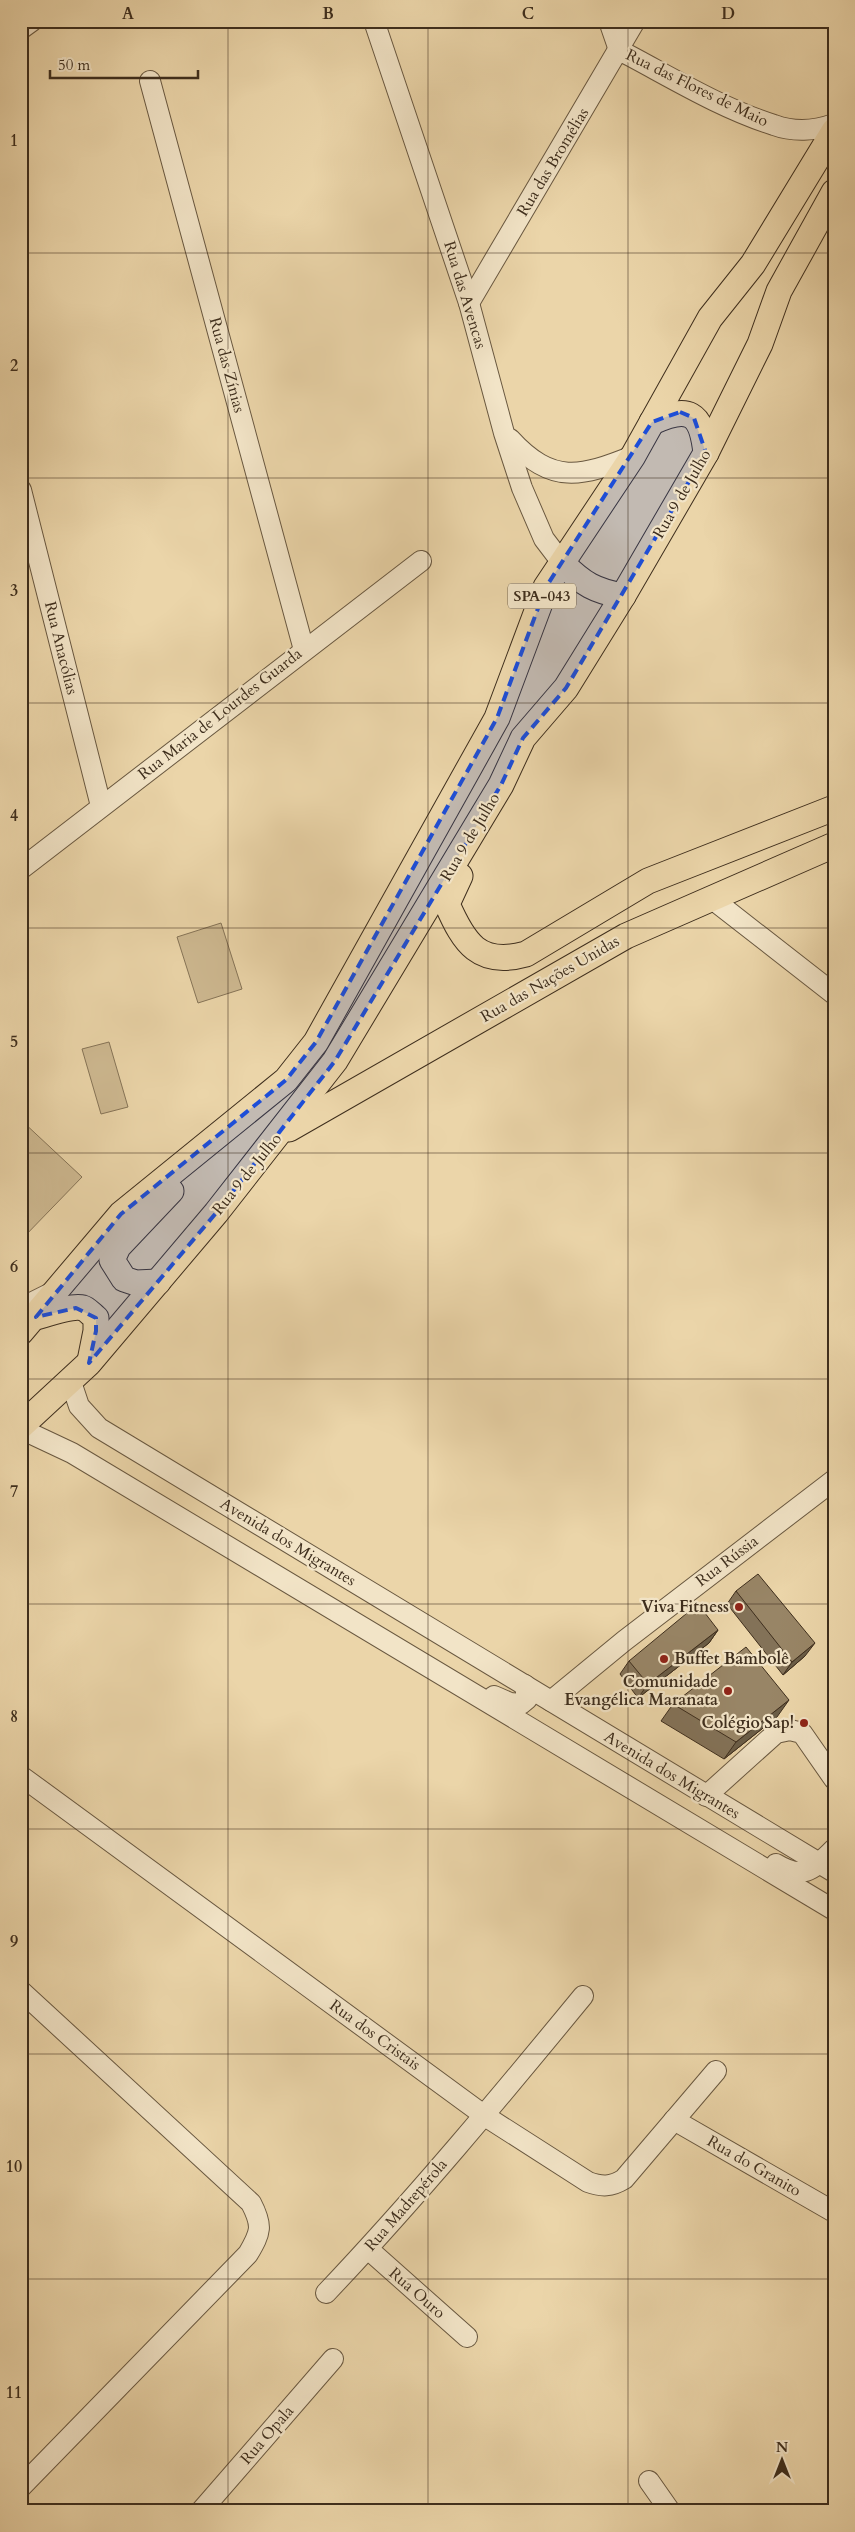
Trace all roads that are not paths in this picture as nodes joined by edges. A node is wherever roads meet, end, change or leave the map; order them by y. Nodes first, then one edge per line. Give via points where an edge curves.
1 (32, 21) edge
2 (374, 21) edge
3 (609, 21) edge
4 (635, 21) edge
5 (21, 29) edge
6 (619, 50) junction
7 (150, 81) dead end
8 (834, 124) edge
9 (834, 131) edge
10 (834, 192) edge
11 (469, 303) junction
12 (652, 422) junction
13 (504, 433) junction
14 (706, 453) junction
15 (633, 456) junction
16 (21, 490) edge
17 (421, 561) dead end
18 (563, 564) junction
19 (623, 596) junction
20 (304, 650) junction
21 (501, 785) junction
22 (101, 806) junction
23 (834, 808) edge
24 (834, 845) edge
25 (21, 870) edge
26 (711, 898) junction
27 (834, 994) edge
28 (286, 1080) junction
29 (278, 1136) junction
30 (158, 1282) junction
31 (26, 1319) edge
32 (89, 1363) junction
33 (70, 1382) junction
34 (21, 1428) edge
35 (834, 1480) edge
36 (378, 1636) junction
37 (526, 1684) junction
38 (551, 1700) junction
39 (604, 1772) junction
40 (21, 1776) edge
41 (834, 1779) edge
42 (706, 1796) junction
43 (834, 1849) edge
44 (826, 1868) edge
45 (834, 1910) edge
46 (21, 1990) edge
47 (583, 1996) dead end
48 (716, 2071) dead end
49 (485, 2116) junction
50 (674, 2120) junction
51 (834, 2212) edge
52 (368, 2249) junction
53 (326, 2293) dead end
54 (467, 2337) dead end
55 (332, 2359) dead end
56 (649, 2481) dead end
57 (21, 2487) edge
58 (201, 2511) edge
59 (670, 2511) edge

1 - 5 street
2 - 11 street, Rua das Avencas
3 - 6 street, Rua das Flores de Maio
4 - 6 street, Rua das Bromélias
6 - 8 street, Rua das Flores de Maio via 774,126 811,130
6 - 11 street, Rua das Bromélias
7 - 20 street, Rua das Zínias
9 - 12 main road, Rua 9 de Julho / SPA-043 via 767,242 710,318
10 - 14 main road, Rua 9 de Julho via 779,291 760,344
11 - 13 street, Rua das Avencas
12 - 14 main road via 670,414 688,414 701,428
12 - 15 main road, Rua 9 de Julho / SPA-043
13 - 15 street via 528,458 571,474 588,473
13 - 18 street, Rua das Avencas via 544,540
14 - 19 main road, Rua 9 de Julho
15 - 18 main road, Rua 9 de Julho / SPA-043
16 - 22 street, Rua Anacólias
17 - 20 street, Rua Maria de Lourdes Guarda
18 - 19 main road via 588,586
18 - 28 main road, Rua 9 de Julho / SPA-043 via 546,587 484,742 316,1042
19 - 21 main road, Rua 9 de Julho via 566,688 523,738
20 - 22 street, Rua Maria de Lourdes Guarda
21 - 23 main road, Rua das Nações Unidas via 447,904 458,930 469,945 486,954 508,959 526,954 648,881
21 - 29 main road, Rua 9 de Julho via 335,1061
22 - 25 street, Rua Maria de Lourdes Guarda
24 - 26 main road, Rua das Nações Unidas
26 - 27 street
26 - 29 main road, Rua das Nações Unidas via 626,936
28 - 30 main road via 269,1112 165,1197 118,1247 112,1260 124,1280
28 - 31 main road, Rua 9 de Julho via 121,1214
29 - 30 main road, Rua 9 de Julho
30 - 32 main road, Rua 9 de Julho
31 - 32 main road via 84,1308 96,1318
32 - 33 main road, Rua 9 de Julho
33 - 34 main road, Rua 9 de Julho
33 - 37 street, Avenida dos Migrantes via 79,1406 99,1428
34 - 36 street, Avenida dos Migrantes via 72,1453
35 - 38 street, Rua Rússia via 624,1640
36 - 37 street, Avenida dos Migrantes via 403,1641 501,1700 516,1704 524,1702 527,1699
36 - 39 street, Avenida dos Migrantes
37 - 38 street, Avenida dos Migrantes
38 - 42 street, Avenida dos Migrantes
39 - 44 street, Avenida dos Migrantes via 635,1778 790,1872 801,1874
39 - 45 street, Avenida dos Migrantes
40 - 49 street, Rua dos Cristais
41 - 42 street via 802,1733 790,1730 776,1733
42 - 44 street, Avenida dos Migrantes
43 - 44 street
46 - 57 street via 251,2203 260,2220 258,2237 248,2254
47 - 49 street, Rua Madrepérola
48 - 50 street, Rua dos Cristais
49 - 50 street, Rua dos Cristais via 588,2182 600,2186 614,2186 624,2179
49 - 52 street, Rua Madrepérola
50 - 51 street, Rua do Granito
52 - 53 street, Rua Madrepérola
52 - 54 street, Rua Ouro
55 - 58 street, Rua Opala
56 - 59 street

